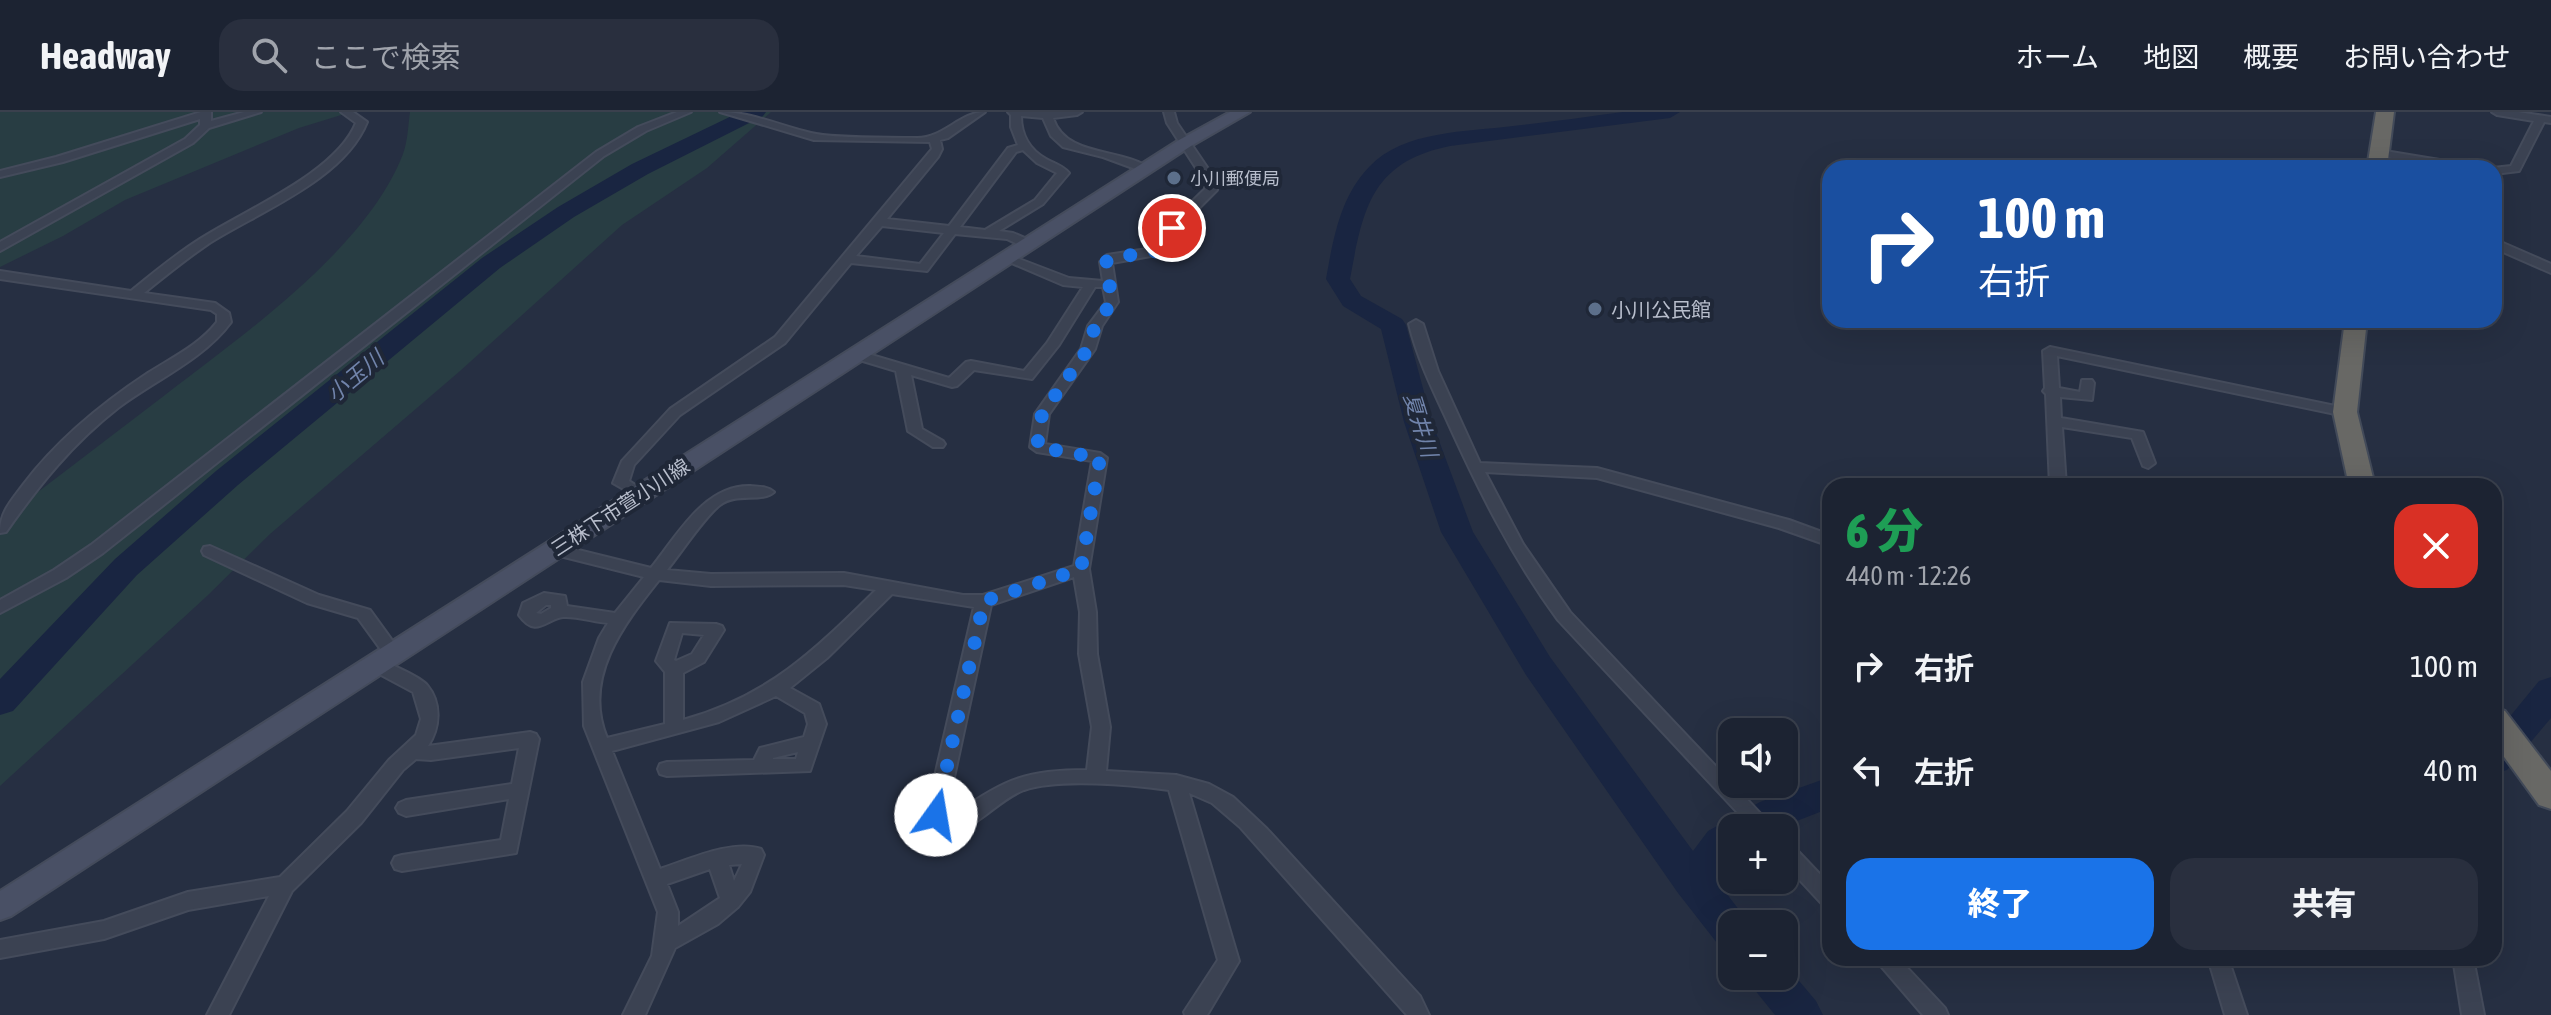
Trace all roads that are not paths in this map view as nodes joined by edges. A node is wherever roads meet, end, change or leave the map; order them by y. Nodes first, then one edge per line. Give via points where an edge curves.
1 (256, 112) edge
2 (346, 112) edge
3 (686, 112) edge
4 (980, 112) edge
5 (1014, 112) edge
6 (1077, 112) edge
7 (1169, 112) edge
8 (1239, 112) edge
9 (2385, 112) edge
10 (2497, 112) edge
11 (732, 113) edge
12 (1047, 115) junction
13 (206, 117) edge
14 (2546, 120) edge
15 (934, 139) junction
16 (1185, 143) junction
17 (1026, 146) junction
18 (2378, 160) edge
19 (1145, 169) junction
20 (2502, 170) edge
21 (0, 174) edge
22 (878, 222) junction
23 (951, 230) junction
24 (987, 234) junction
25 (1028, 244) junction
26 (0, 247) edge
27 (2502, 247) edge
28 (1006, 258) junction
29 (848, 259) junction
30 (2551, 269) edge
31 (0, 275) edge
32 (1109, 283) junction
33 (1090, 285) junction
34 (133, 295) junction
35 (1416, 324) dead end
36 (2355, 328) edge
37 (858, 355) junction
38 (903, 370) junction
39 (2087, 383) dead end
40 (2050, 391) junction
41 (2345, 412) junction
42 (2053, 421) junction
43 (938, 444) dead end
44 (2148, 463) dead end
45 (1474, 467) junction
46 (2057, 478) edge
47 (2360, 478) edge
48 (766, 492) dead end
49 (641, 494) junction
50 (0, 528) edge
51 (1822, 538) edge
52 (554, 549) junction
53 (210, 551) dead end
54 (1081, 569) junction
55 (652, 574) junction
56 (889, 587) junction
57 (984, 601) junction
58 (0, 607) edge
59 (559, 611) dead end
60 (619, 619) junction
61 (384, 660) junction
62 (674, 670) dead end
63 (776, 688) junction
64 (674, 728) junction
65 (2502, 730) edge
66 (601, 747) junction
67 (412, 752) junction
68 (667, 769) dead end
69 (1096, 778) junction
70 (1176, 782) junction
71 (520, 790) junction
72 (2551, 796) edge
73 (406, 808) dead end
74 (1751, 814) edge
75 (717, 859) junction
76 (402, 863) dead end
77 (1798, 865) edge
78 (655, 879) junction
79 (285, 885) junction
80 (1822, 890) edge
81 (731, 901) junction
82 (0, 907) edge
83 (669, 941) junction
84 (0, 949) edge
85 (1891, 966) edge
86 (2221, 966) edge
87 (2464, 966) edge
88 (218, 1015) edge
89 (634, 1015) edge
90 (1196, 1015) edge
91 (1418, 1015) edge
92 (1937, 1015) edge
93 (2236, 1015) edge
94 (2473, 1015) edge

1 - 13 street
2 - 34 street via 362,122 361,132 333,160 203,242
3 - 58 street via 642,129 600,154 97,549
4 - 15 street
5 - 12 street
5 - 17 street via 1018,137
6 - 12 street
7 - 16 street
8 - 16 main road, 三株下市萱小川線
9 - 18 highway
10 - 14 street
11 - 15 street via 814,137
12 - 19 street via 1056,135 1074,150
13 - 21 street
13 - 26 street via 189,141
14 - 20 street via 2515,169
15 - 22 street via 933,157
16 - 19 main road, 三株下市萱小川線
16 - 32 street via 1211,190 1172,228 1158,251 1106,262
17 - 23 street via 1012,150
17 - 24 street via 1063,173 1039,202
19 - 25 main road, 三株下市萱小川線
22 - 23 street
22 - 29 street
23 - 24 street
23 - 29 street via 923,268
24 - 25 street
25 - 28 main road, 三株下市萱小川線
27 - 30 street
28 - 33 street via 1067,282
28 - 37 main road, 三株下市萱小川線
29 - 49 street via 780,340 685,403 627,464 621,483
31 - 34 street
32 - 33 street
32 - 54 street via 1112,302 1095,326 1088,349 1042,414 1037,447 1100,458
33 - 38 street via 1027,376 971,365 952,383
34 - 50 street via 215,307 224,322 185,360 145,381 80,432 41,471
35 - 45 street via 1421,348
36 - 41 highway
37 - 38 street
37 - 49 main road, 三株下市萱小川線
38 - 43 street via 915,431
39 - 40 street via 2087,397
40 - 41 street via 2050,351
40 - 42 street
41 - 47 highway
42 - 44 street via 2138,435
42 - 46 street
45 - 51 street via 1597,473
45 - 74 street via 1513,545 1564,616
48 - 55 street via 741,491 715,500
49 - 52 main road, 三株下市萱小川線
52 - 55 street
52 - 61 main road, 三株下市萱小川線
53 - 61 street via 313,599 364,614
54 - 57 street
54 - 69 street via 1101,727
55 - 56 street via 711,580 829,579
55 - 60 street
56 - 57 street
56 - 63 street
57 - 69 street via 936,815 960,822 999,794 1027,782
59 - 60 street
60 - 66 street via 592,682 593,726
61 - 67 street via 420,688 426,700 430,719
61 - 82 main road, 三株下市萱小川線
62 - 64 street
63 - 64 street via 719,716
63 - 68 street via 813,709 817,724 811,742 766,753 761,767
64 - 66 street
65 - 72 highway
66 - 78 street
67 - 71 street via 530,739
67 - 79 street
69 - 70 street
70 - 90 street via 1229,961
70 - 91 street via 1204,789 1234,809
71 - 73 street
71 - 76 street via 509,847
75 - 78 street
75 - 81 street
75 - 81 street via 754,855 750,878
77 - 80 street
78 - 83 street via 668,912
79 - 84 street via 188,901 104,930
79 - 88 street
81 - 83 street via 707,922
83 - 89 street
85 - 92 street
86 - 93 street
87 - 94 street

